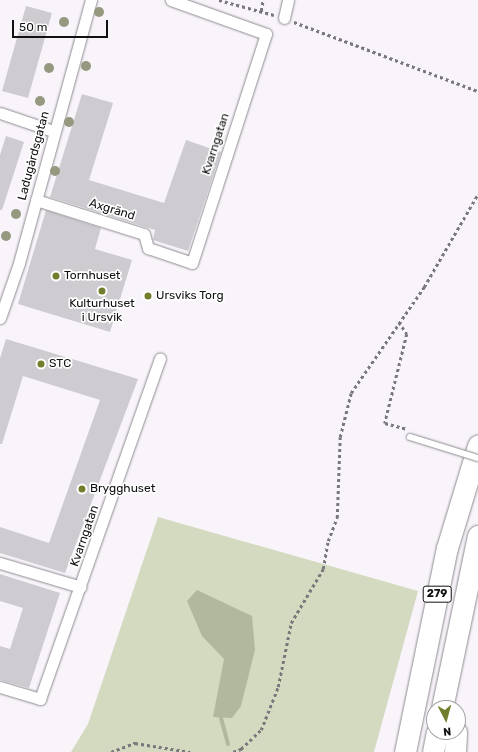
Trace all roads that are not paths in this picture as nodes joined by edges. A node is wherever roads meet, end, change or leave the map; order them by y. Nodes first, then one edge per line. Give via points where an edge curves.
1 (91, 0) edge
2 (171, 0) edge
3 (288, 0) edge
4 (284, 18) road end
5 (0, 113) edge
6 (53, 131) junction
7 (36, 200) junction
8 (192, 263) joint
9 (1, 313) edge
10 (160, 358) dead end
11 (410, 437) dead end
12 (478, 446) edge
13 (478, 458) edge
14 (478, 536) edge
15 (0, 563) edge
16 (81, 587) junction
17 (464, 597) junction
18 (0, 687) edge
19 (444, 700) edge
20 (458, 700) edge
21 (414, 704) junction
22 (435, 740) edge
23 (456, 740) edge
24 (392, 752) edge
25 (404, 752) edge
26 (433, 752) edge
27 (455, 752) edge

1 - 6 street, Ladugårdsgatan
2 - 8 street, Kvarngatan via 266,34
3 - 4 street
5 - 6 street
6 - 7 street, Ladugårdsgatan
7 - 8 street, Axgränd via 144,234 148,248
7 - 9 street, Ladugårdsgatan
10 - 16 street, Kvarngatan
11 - 13 lane, bridge
12 - 21 highway, 279 via 447,548
14 - 17 highway, 279
15 - 16 street
16 - 18 street, Kvarngatan via 40,699
17 - 19 highway, 279
17 - 20 highway
21 - 24 highway
21 - 25 highway
22 - 26 highway
23 - 27 highway

